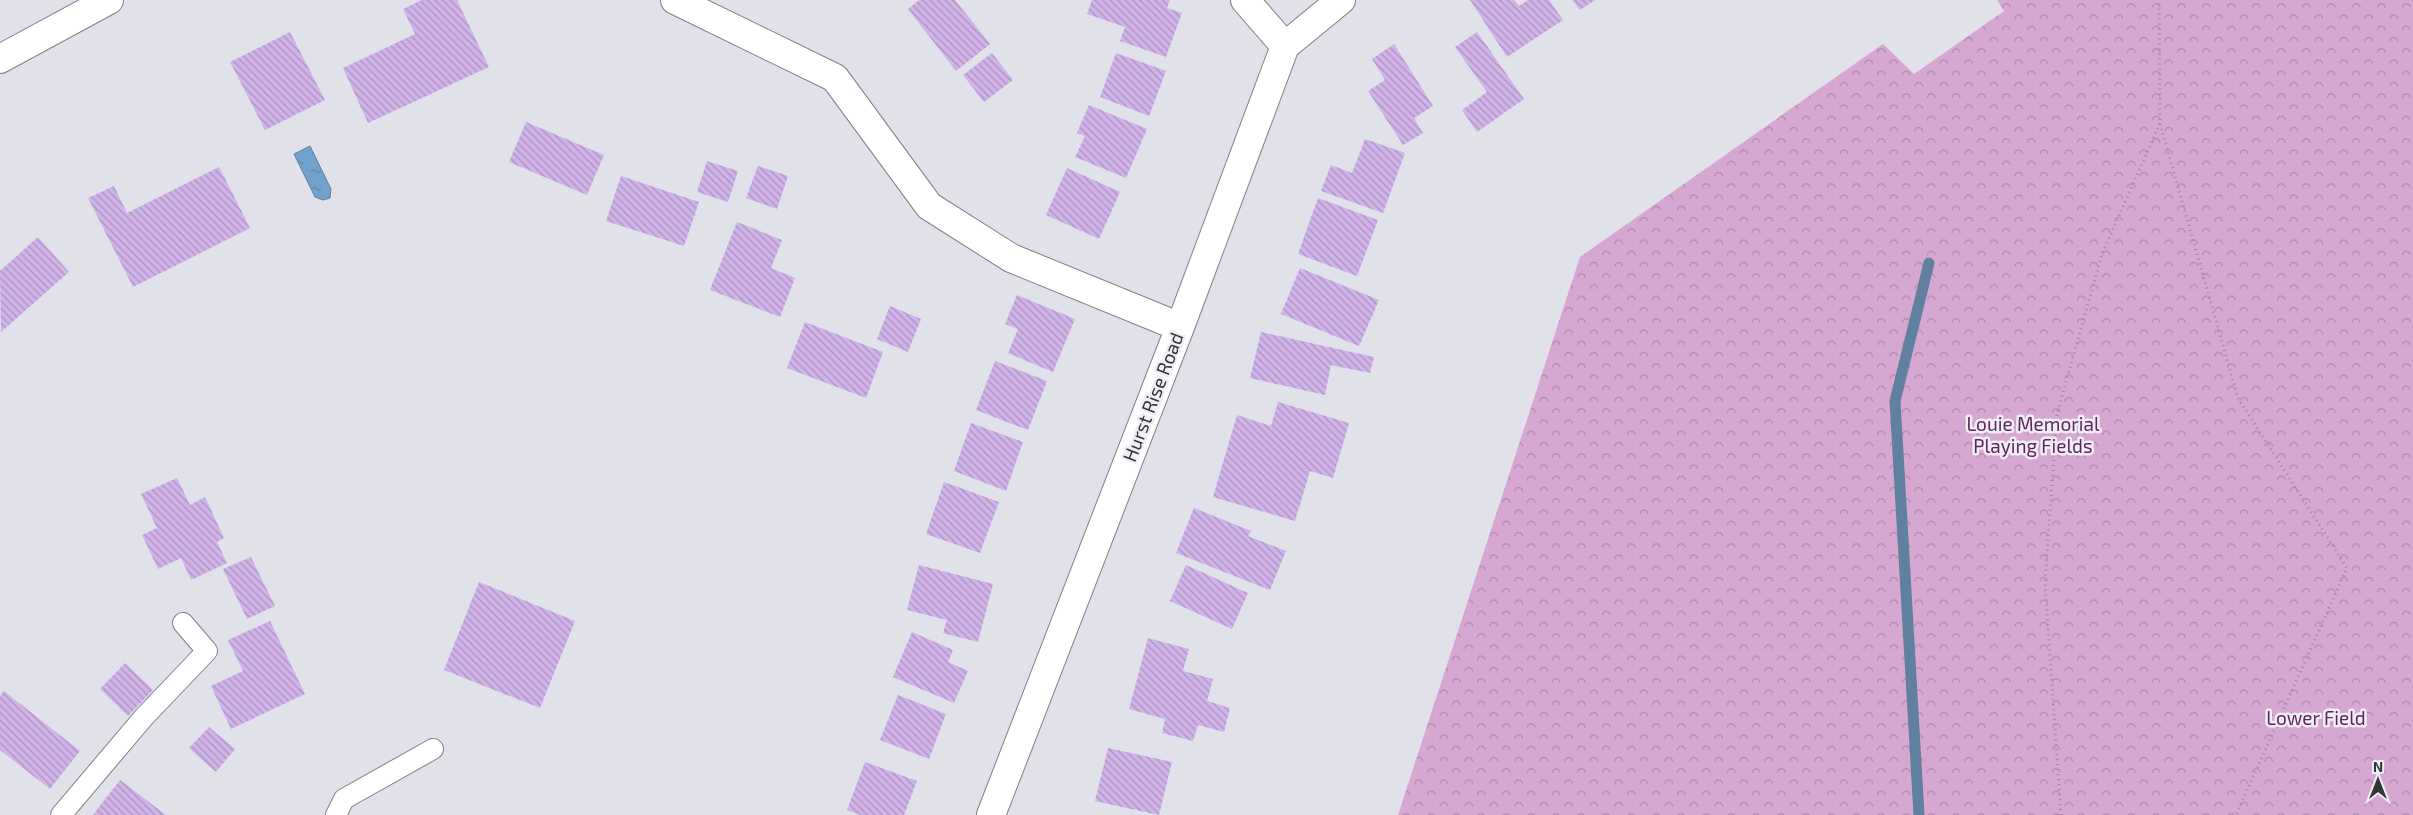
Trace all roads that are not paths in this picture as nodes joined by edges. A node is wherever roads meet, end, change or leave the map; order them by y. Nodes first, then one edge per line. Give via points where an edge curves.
1 (109, 0) edge
2 (675, 0) edge
3 (1245, 0) edge
4 (1341, 0) edge
5 (1285, 46) junction
6 (0, 59) edge
7 (1180, 327) junction
8 (183, 623) dead end
9 (433, 749) dead end
10 (61, 815) edge
11 (336, 815) edge
12 (991, 815) edge

1 - 6 street
2 - 7 street via 835,78 929,206 1011,258
3 - 5 street
4 - 5 street
5 - 7 street, Hurst Rise Road
7 - 12 street, Hurst Rise Road
8 - 10 lane via 207,651 144,717
9 - 11 lane via 344,799

